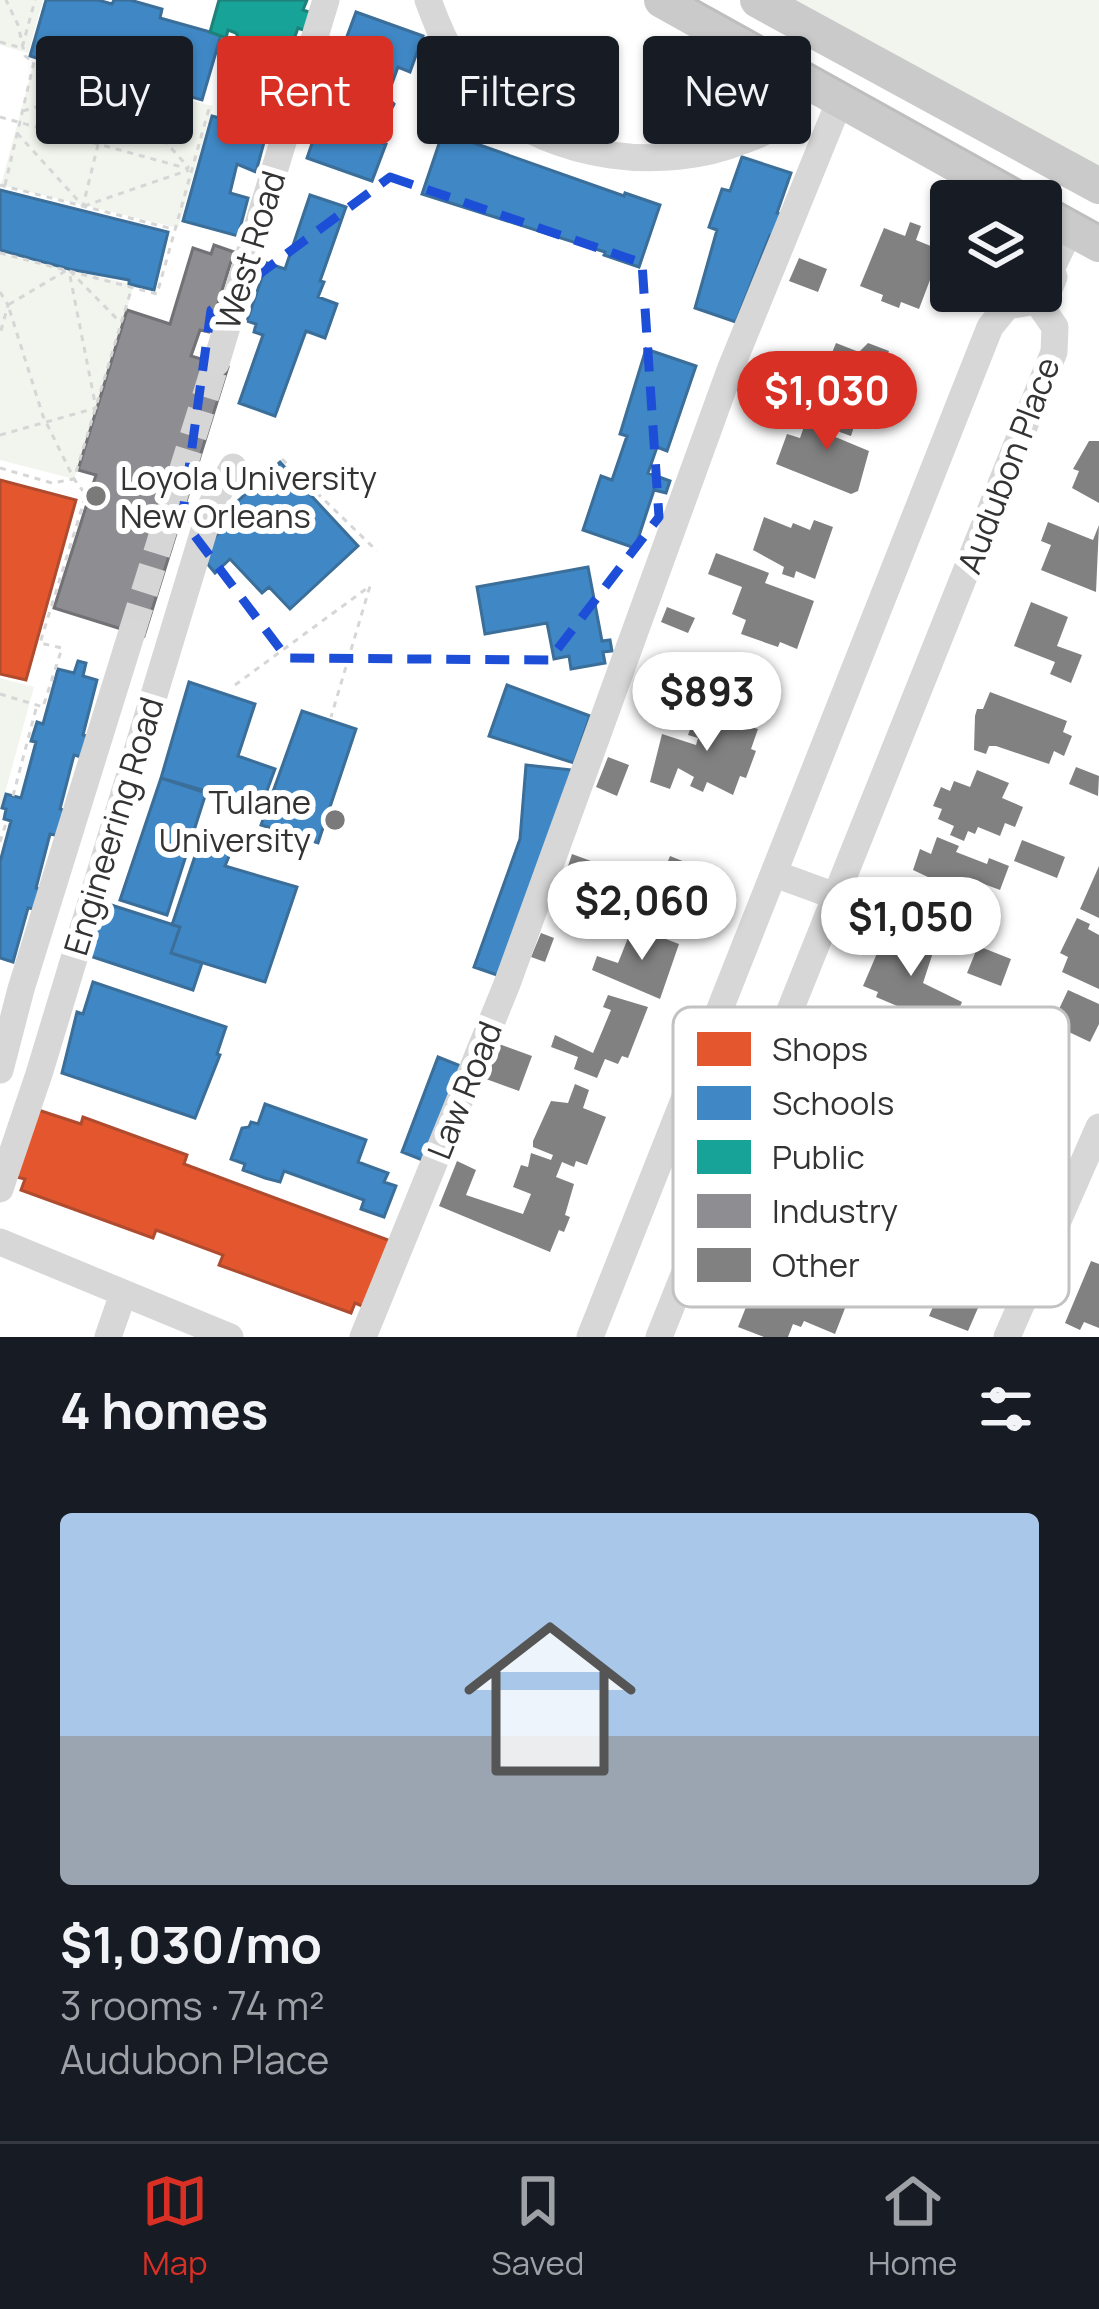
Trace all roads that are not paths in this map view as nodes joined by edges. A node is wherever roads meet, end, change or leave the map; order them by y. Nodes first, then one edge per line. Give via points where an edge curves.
1 (326, 0) edge
2 (428, 0) edge
3 (662, 0) edge
4 (744, 0) edge
5 (758, 0) edge
6 (726, 35) junction
7 (832, 42) junction
8 (824, 91) junction
9 (984, 180) edge
10 (1099, 186) edge
11 (1002, 312) edge
12 (1049, 312) edge
13 (215, 363) tunnel mouth
14 (233, 467) dead end
15 (132, 632) tunnel mouth
16 (775, 874) junction
17 (838, 898) junction
18 (10, 984) edge
19 (722, 1007) edge
20 (794, 1007) edge
21 (0, 1070) edge
22 (1099, 1127) edge
23 (673, 1129) edge
24 (0, 1189) edge
25 (1069, 1195) edge
26 (0, 1242) edge
27 (123, 1294) junction
28 (673, 1303) edge
29 (1020, 1307) edge
30 (108, 1337) edge
31 (230, 1337) edge
32 (363, 1337) edge
33 (590, 1337) edge
34 (659, 1337) edge
35 (1007, 1337) edge

1 - 13 street, West Road
2 - 8 street via 457,64 486,101 518,124 604,154 677,157 732,145
3 - 6 main road
4 - 6 main road
5 - 7 main road
6 - 8 main road
7 - 8 main road
7 - 10 main road
8 - 9 main road
8 - 32 street, Law Road via 507,984
11 - 16 street, Audubon Place
12 - 17 street, Audubon Place via 1054,352
14 - 24 street, Engineering Road via 212,504
15 - 18 street
16 - 17 street
16 - 19 street, Audubon Place
17 - 20 street, Audubon Place
18 - 21 street
22 - 25 street
23 - 33 street, Audubon Place
26 - 27 street
27 - 30 street
27 - 31 street
28 - 34 street, Audubon Place
29 - 35 street

